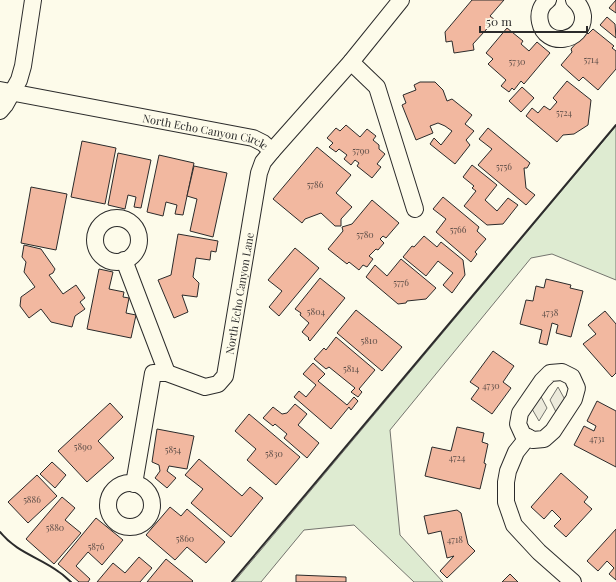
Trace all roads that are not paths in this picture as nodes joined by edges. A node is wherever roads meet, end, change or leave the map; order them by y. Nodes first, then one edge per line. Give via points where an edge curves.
1 (32, 0) edge
2 (401, 0) edge
3 (548, 0) edge
4 (574, 0) edge
5 (351, 62) junction
6 (6, 91) edge
7 (0, 111) edge
8 (272, 151) junction
9 (415, 208) dead end
10 (124, 260) dead end
11 (167, 373) junction
12 (528, 438) dead end
13 (134, 484) dead end
14 (572, 582) edge

1 - 6 street via 19,80
2 - 5 street, North Echo Canyon Circle
3 - 4 street via 541,9 540,24 549,36 556,39 571,37 577,33 582,23 582,12
5 - 8 street, North Echo Canyon Circle
5 - 9 street via 377,87
6 - 7 street via 5,105
6 - 8 street, North Echo Canyon Circle via 253,138
8 - 11 street, North Echo Canyon Lane via 263,162 259,173 225,376 218,384 205,387
10 - 11 street
11 - 13 street via 153,373
12 - 14 street via 516,452 508,470 506,502 514,525

